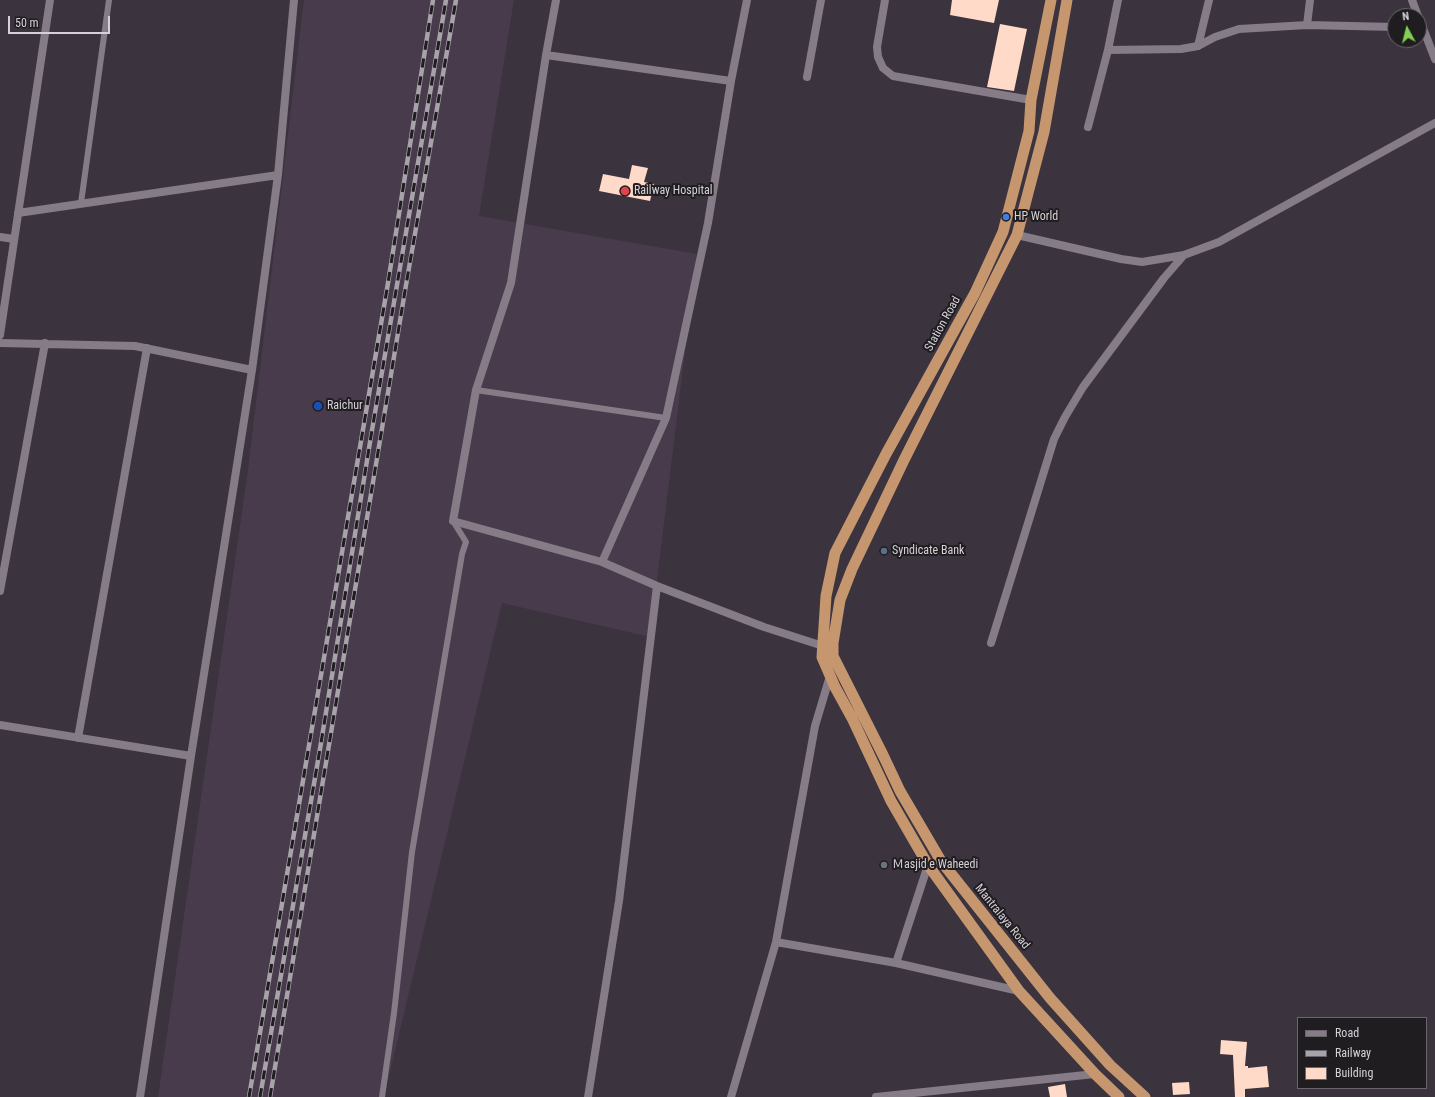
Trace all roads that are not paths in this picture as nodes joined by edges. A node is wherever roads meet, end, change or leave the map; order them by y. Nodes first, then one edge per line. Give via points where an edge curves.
1 (50, 0) edge
2 (109, 0) edge
3 (294, 0) edge
4 (556, 0) edge
5 (747, 0) edge
6 (821, 0) edge
7 (885, 0) edge
8 (1051, 0) edge
9 (1067, 0) edge
10 (1118, 0) edge
11 (1209, 0) edge
12 (1310, 0) edge
13 (1307, 25) junction
14 (1387, 27) edge
15 (1427, 41) edge
16 (1198, 46) junction
17 (1108, 50) junction
18 (546, 55) junction
19 (1435, 59) edge
20 (807, 78) dead end
21 (731, 81) junction
22 (1031, 100) junction
23 (1435, 124) edge
24 (1088, 127) dead end
25 (278, 175) junction
26 (81, 203) junction
27 (18, 213) junction
28 (1017, 235) junction
29 (0, 237) edge
30 (14, 239) junction
31 (1184, 255) junction
32 (0, 335) edge
33 (0, 343) edge
34 (45, 343) junction
35 (147, 348) junction
36 (252, 370) junction
37 (476, 390) junction
38 (666, 418) junction
39 (453, 521) junction
40 (602, 562) junction
41 (657, 586) junction
42 (0, 590) edge
43 (828, 644) junction
44 (991, 644) dead end
45 (830, 676) junction
46 (0, 725) edge
47 (78, 738) junction
48 (191, 756) junction
49 (928, 865) junction
50 (776, 942) junction
51 (896, 963) junction
52 (1019, 991) junction
53 (1095, 1074) junction
54 (140, 1097) edge
55 (382, 1097) edge
56 (588, 1097) edge
57 (731, 1097) edge
58 (876, 1097) edge
59 (1119, 1097) edge
60 (1145, 1097) edge

1 - 27 street
2 - 26 lane
3 - 25 street
4 - 18 street
5 - 21 street
6 - 20 street
7 - 22 street via 877,46 878,57 883,68 893,76
8 - 22 highway, Station Road
9 - 28 highway via 1044,132
10 - 17 street
11 - 16 street
12 - 13 street
13 - 14 street
13 - 16 street via 1239,29
15 - 19 street
16 - 17 street via 1181,49
17 - 24 street
18 - 21 street
18 - 37 street via 511,283
21 - 38 street via 708,223
22 - 43 highway, Station Road via 1029,131 1003,232 975,294 886,454 836,553 826,596
23 - 31 street via 1219,242
25 - 26 street
25 - 36 street
26 - 27 street
27 - 30 street
28 - 31 street via 1142,262
28 - 43 highway via 852,569
29 - 30 street
30 - 32 street
31 - 44 street via 1083,387 1054,439
33 - 34 street
34 - 35 street
34 - 42 street
35 - 36 street
35 - 47 street
36 - 48 street
37 - 38 lane
37 - 39 street
38 - 40 street
39 - 40 street
39 - 55 lane via 466,542 412,852
40 - 41 street
41 - 43 street via 764,627
41 - 56 street via 619,901
43 - 45 highway via 822,657
43 - 60 highway, Mantralaya Road via 900,791 941,861 1050,998 1110,1065
45 - 49 highway via 891,801
45 - 50 street via 815,726
46 - 47 street
47 - 48 street
48 - 54 street
49 - 51 street
49 - 52 highway
50 - 51 street
50 - 57 street
51 - 52 street
52 - 53 highway
53 - 58 street
53 - 59 highway

